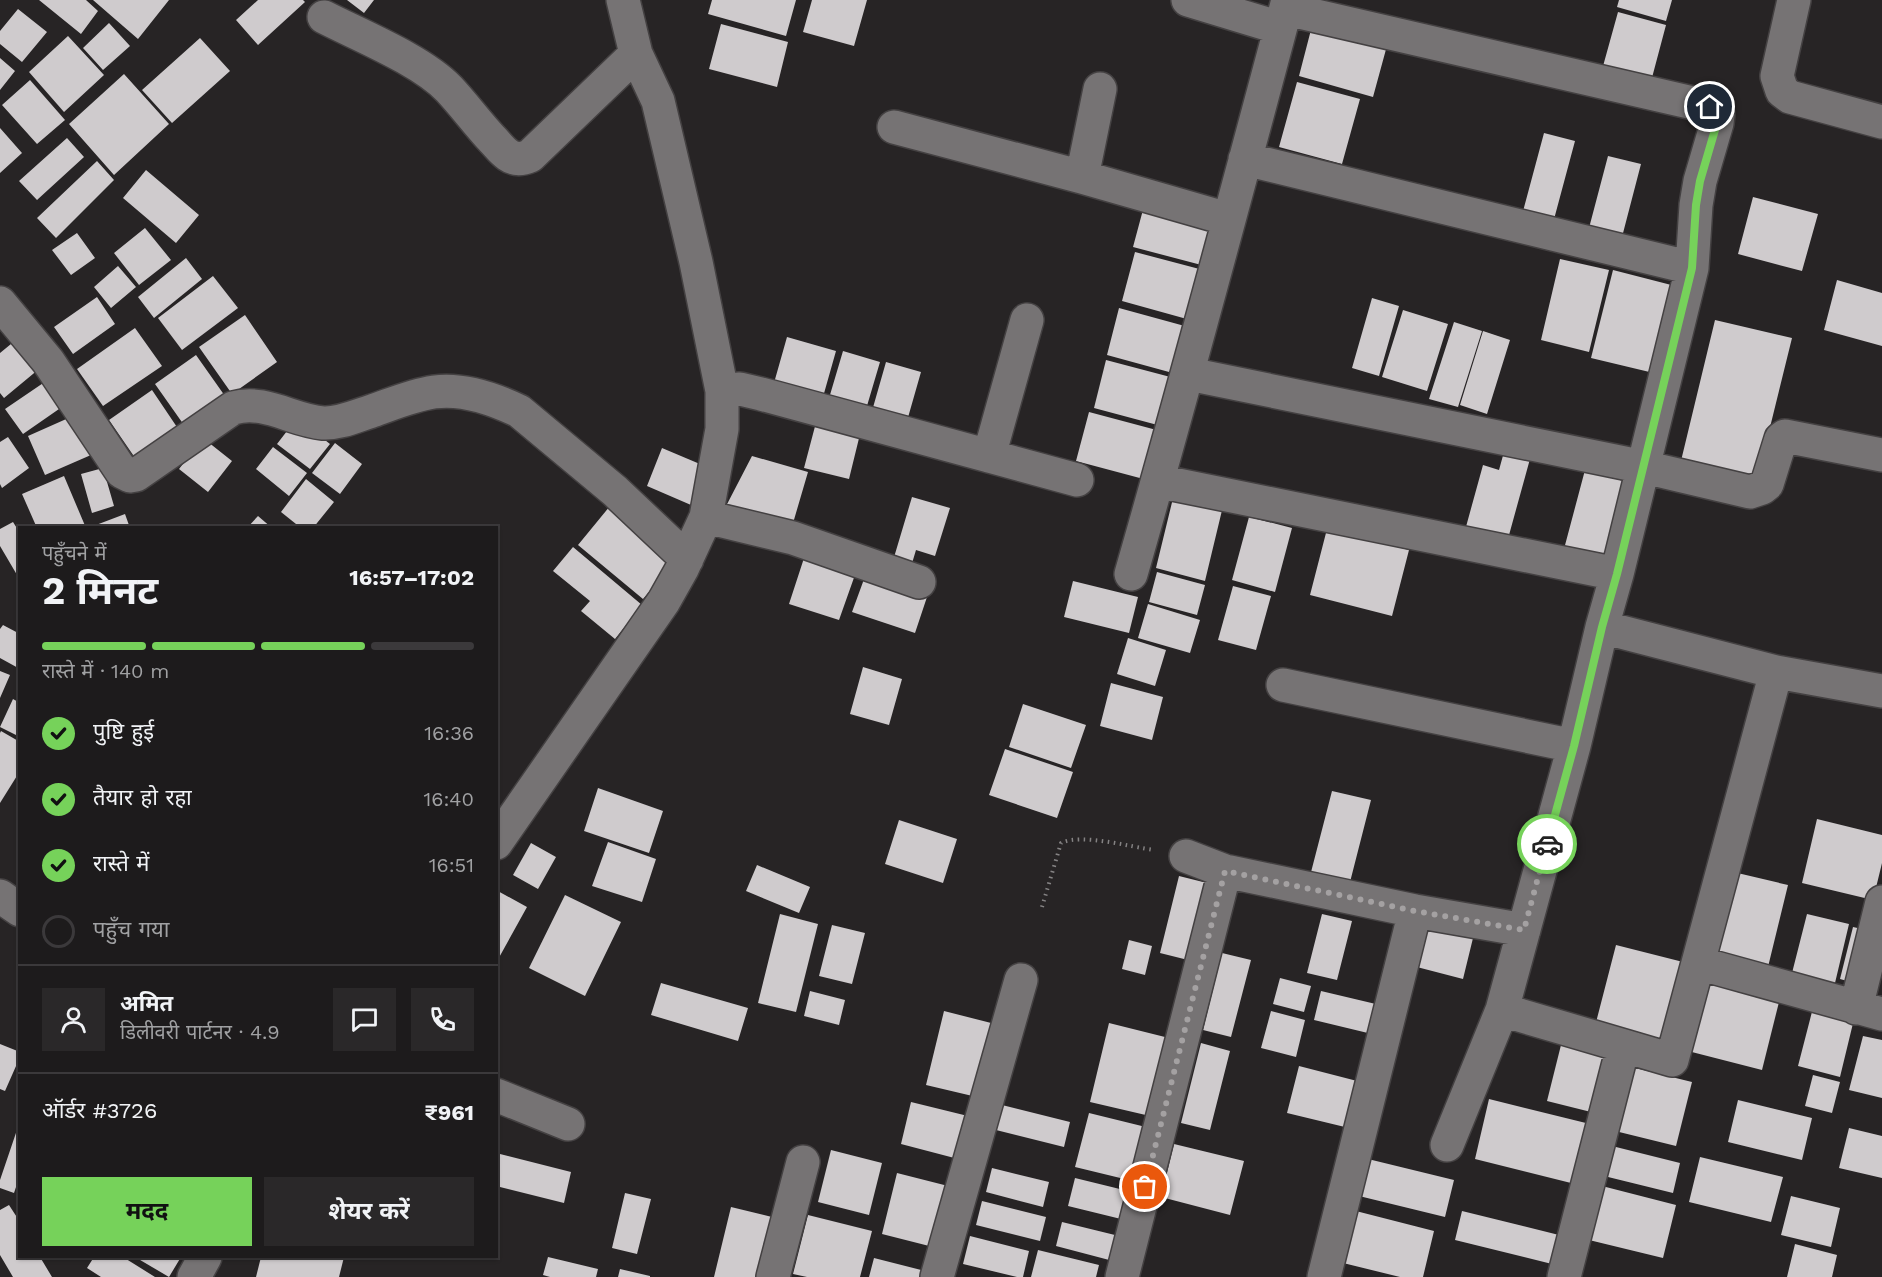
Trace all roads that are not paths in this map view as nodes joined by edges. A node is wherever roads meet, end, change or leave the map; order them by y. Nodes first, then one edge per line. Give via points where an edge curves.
1 (623, 0) edge
2 (1188, 0) edge
3 (1794, 0) edge
4 (1285, 12) edge
5 (324, 17) dead end
6 (636, 54) junction
7 (1100, 89) dead end
8 (1882, 122) edge
9 (894, 127) dead end
10 (1245, 159) junction
11 (1082, 177) junction
12 (1228, 219) junction
13 (1692, 268) junction
14 (0, 303) edge
15 (1027, 320) dead end
16 (1189, 374) junction
17 (722, 391) junction
18 (1882, 455) edge
19 (989, 456) junction
20 (1644, 467) junction
21 (1077, 480) dead end
22 (1158, 481) junction
23 (706, 517) junction
24 (687, 559) junction
25 (1131, 574) dead end
26 (1617, 574) junction
27 (919, 582) dead end
28 (1602, 627) junction
29 (1776, 672) junction
30 (1283, 685) dead end
31 (1882, 691) edge
32 (1574, 746) junction
33 (498, 840) edge
34 (1186, 856) road end
35 (1225, 871) junction
36 (0, 896) edge
37 (1882, 902) edge
38 (18, 909) edge
39 (1415, 911) junction
40 (1524, 930) junction
41 (1698, 963) junction
42 (1021, 980) dead end
43 (1502, 1010) junction
44 (1869, 1011) edge
45 (1623, 1047) junction
46 (498, 1096) edge
47 (568, 1124) dead end
48 (1447, 1145) dead end
49 (803, 1162) dead end
50 (204, 1258) edge
51 (194, 1277) edge
52 (773, 1277) edge
53 (938, 1277) edge
54 (1122, 1277) edge
55 (1324, 1277) edge
56 (1564, 1277) edge

1 - 6 street
2 - 4 street
3 - 8 street via 1778,86 1790,97
4 - 10 street
4 - 13 street via 1715,110 1717,123 1696,205
5 - 6 street via 435,76 500,147 517,159 530,156
6 - 17 street via 658,101
7 - 11 street
9 - 11 street
10 - 12 street
10 - 13 street
11 - 12 street
12 - 16 street
13 - 20 street
14 - 24 street via 48,361 122,472 130,476 240,406 269,408 323,423 340,422 434,392 476,394 519,411 615,491
15 - 19 street
16 - 20 street
16 - 22 street
17 - 19 street via 740,389 761,394
17 - 23 street via 722,429
18 - 20 street via 1785,436 1767,484 1750,492
19 - 21 street
20 - 26 street
22 - 25 street
22 - 26 street
23 - 24 street
23 - 27 street via 793,538
24 - 33 street via 664,601
26 - 28 street
28 - 29 street
28 - 32 street
29 - 31 street
29 - 41 street
30 - 32 street
32 - 40 street
34 - 35 street
35 - 39 street
35 - 54 street
36 - 38 street
37 - 44 street
39 - 40 street
39 - 55 street
40 - 43 street
41 - 44 street
41 - 45 street via 1672,1060
42 - 53 street
43 - 45 street
43 - 48 street
45 - 56 street
46 - 47 street
49 - 52 street
50 - 51 street

